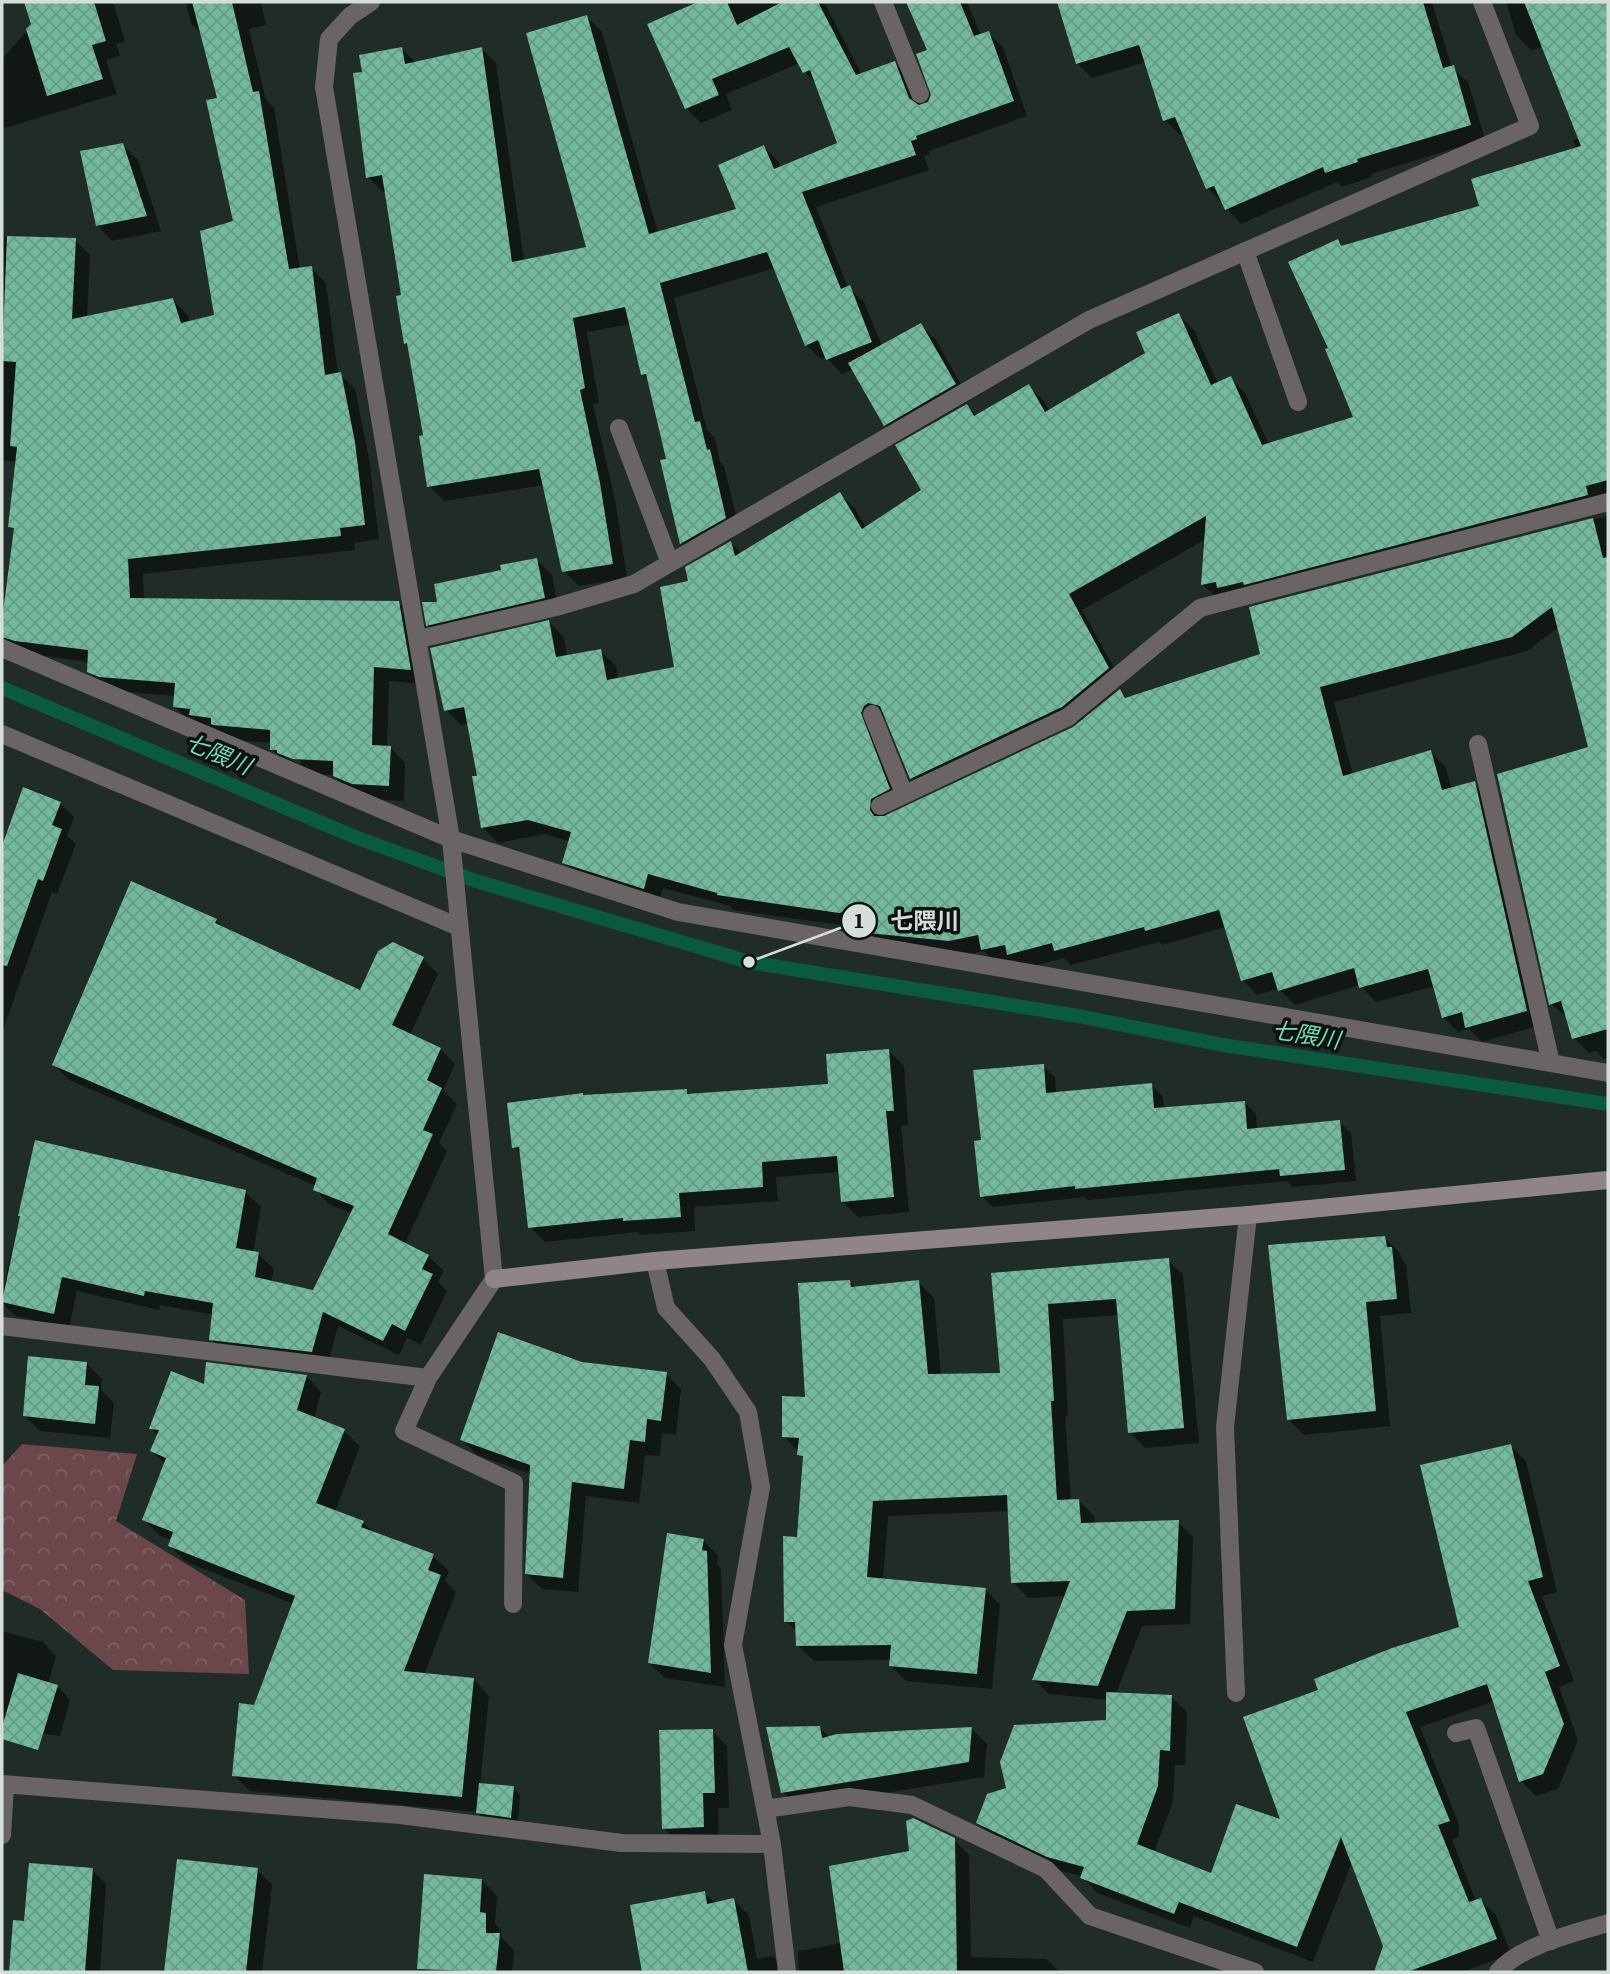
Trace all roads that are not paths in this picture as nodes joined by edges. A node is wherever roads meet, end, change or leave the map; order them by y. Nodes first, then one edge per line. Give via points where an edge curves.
1 (371, 2) edge
2 (883, 2) edge
3 (1482, 2) edge
4 (920, 94) dead end
5 (1245, 251) junction
6 (1298, 402) dead end
7 (619, 428) dead end
8 (1608, 502) edge
9 (670, 563) junction
10 (419, 639) junction
11 (2, 648) edge
12 (872, 714) dead end
13 (2, 734) edge
14 (1478, 744) dead end
15 (904, 794) junction
16 (880, 806) dead end
17 (451, 839) junction
18 (459, 928) junction
19 (1551, 1063) junction
20 (1608, 1073) edge
21 (1608, 1180) edge
22 (1248, 1215) junction
23 (654, 1261) junction
24 (494, 1279) junction
25 (2, 1326) edge
26 (428, 1378) junction
27 (513, 1604) dead end
28 (1236, 1693) dead end
29 (1456, 1734) dead end
30 (4, 1785) edge
31 (765, 1809) junction
32 (2, 1835) edge
33 (772, 1844) junction
34 (1608, 1923) edge
35 (1551, 1941) junction
36 (788, 1972) edge
37 (1255, 1972) edge
38 (1498, 1972) edge

1 - 10 street via 350,16 330,39 324,88
2 - 4 street
3 - 5 street via 1530,126
5 - 6 street
5 - 9 street via 1089,320
7 - 9 street
8 - 15 street via 1200,608 1068,717
9 - 10 street via 634,584
10 - 17 street
11 - 17 street
12 - 15 street
13 - 18 street
14 - 19 street
15 - 16 street
17 - 18 street
17 - 19 street via 678,912
18 - 24 street
19 - 20 street
21 - 22 street
22 - 23 street
22 - 28 street via 1226,1427
23 - 24 street
23 - 31 street via 666,1308 712,1359 748,1412 761,1487 733,1645
24 - 26 street
25 - 26 street
26 - 27 street via 404,1431 514,1483
29 - 35 street via 1476,1728
30 - 32 street
30 - 33 street via 400,1815 622,1843
31 - 33 street
31 - 37 street via 849,1797 912,1805 1046,1868 1090,1916
33 - 36 street
34 - 35 street
35 - 38 street via 1506,1963

